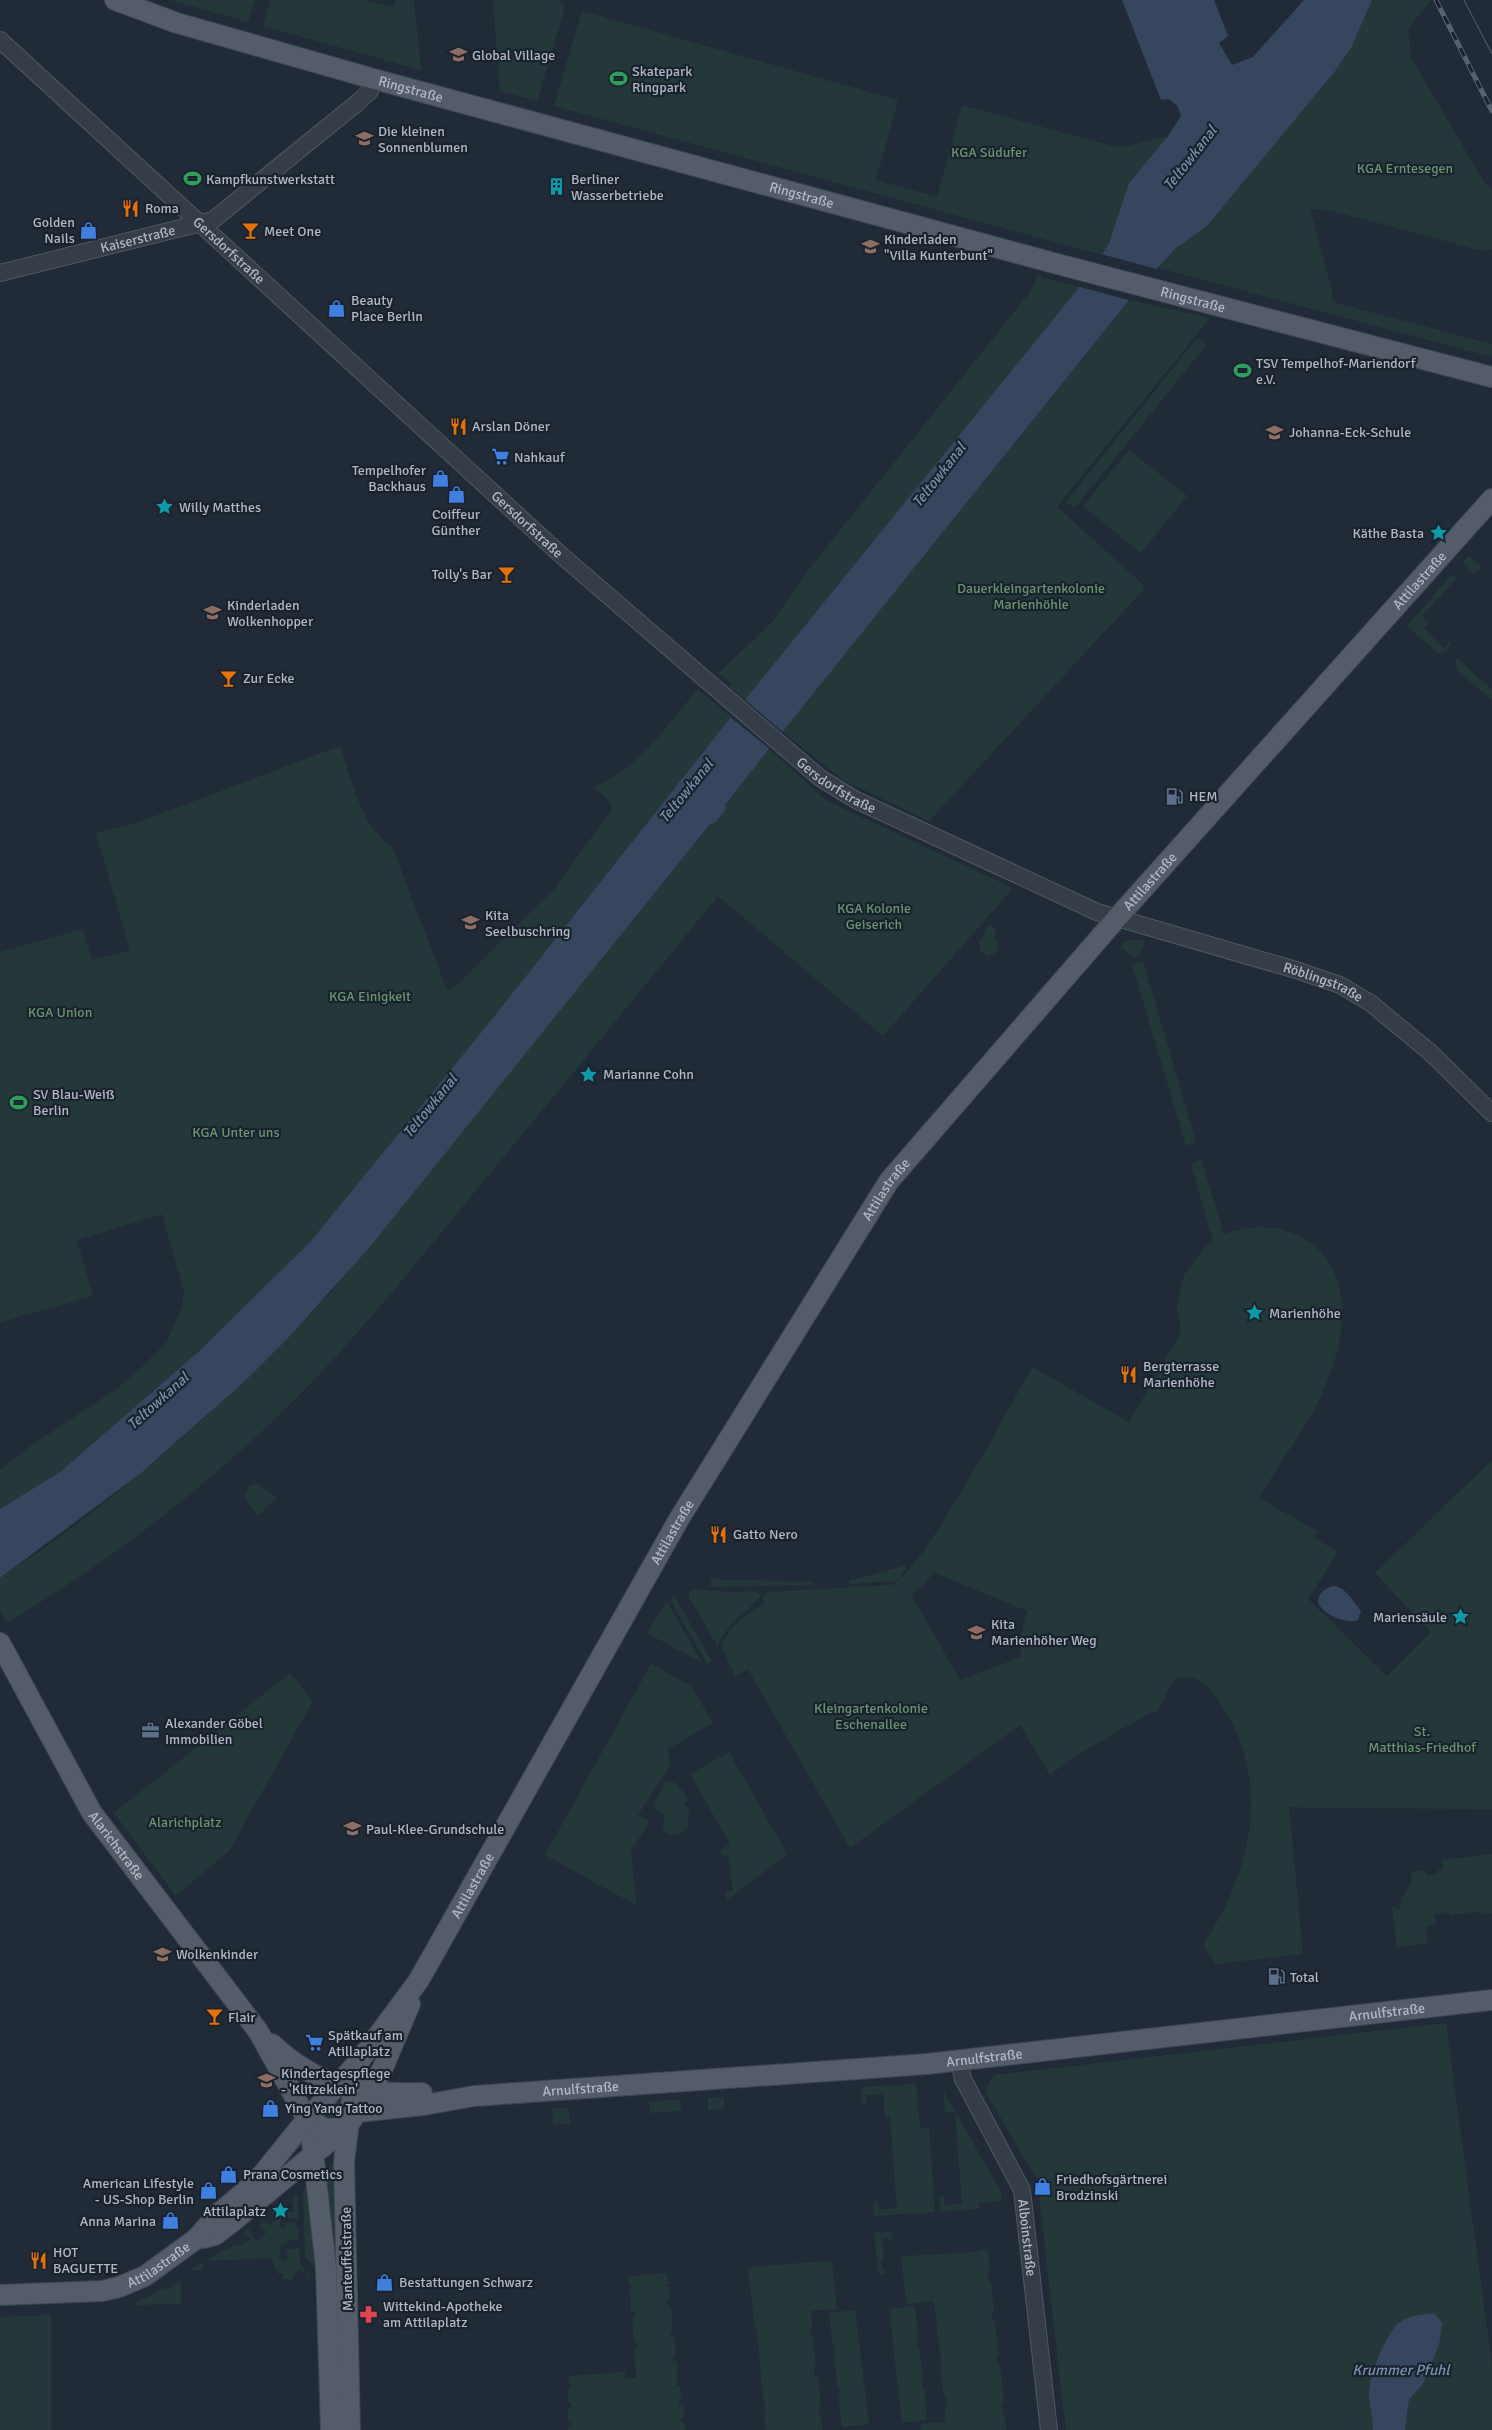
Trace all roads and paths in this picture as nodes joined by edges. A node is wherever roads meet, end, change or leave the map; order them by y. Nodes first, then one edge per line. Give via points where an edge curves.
1 (115, 0) edge
2 (0, 40) edge
3 (374, 79) junction
4 (199, 223) junction
5 (0, 273) edge
6 (1492, 377) edge
7 (1492, 499) edge
8 (1116, 919) junction
9 (1492, 1113) edge
10 (0, 1643) edge
11 (419, 1980) junction
12 (1492, 2000) edge
13 (258, 2031) junction
14 (959, 2061) junction
15 (353, 2088) junction
16 (474, 2096) junction
17 (353, 2118) junction
18 (307, 2119) junction
19 (313, 2154) junction
20 (196, 2239) junction
21 (347, 2254) junction
22 (325, 2257) junction
23 (0, 2295) edge
24 (331, 2430) edge
25 (350, 2430) edge
26 (1049, 2430) edge

1 - 3 main road, Ringstraße via 177,23
2 - 4 street, Gersdorfstraße
3 - 4 street, Kaiserstraße via 370,91 343,115 213,220
3 - 6 main road, Ringstraße
4 - 5 street, Kaiserstraße
4 - 8 street, Gersdorfstraße via 561,555 820,778 856,800
7 - 8 main road, Attilastraße
8 - 9 street, Röblingstraße via 1296,970 1347,989 1372,1004 1431,1054
8 - 11 main road, Attilastraße via 882,1191 680,1519
10 - 13 main road, Alarichstraße via 92,1813
11 - 15 main road, Attilastraße via 403,2023
11 - 15 main road, Attilastraße via 360,2060
12 - 14 main road, Arnulfstraße
13 - 15 main road, Alarichstraße via 296,2066
13 - 18 main road, Alarichstraße
14 - 16 main road, Arnulfstraße
14 - 26 street, Alboinstraße via 962,2080 1022,2190
15 - 16 main road, Arnulfstraße
15 - 17 main road, Attilastraße
15 - 18 main road, Attilastraße
16 - 17 main road, Arnulfstraße
17 - 18 main road via 331,2130
17 - 19 main road, Attilastraße
17 - 21 main road, Manteuffelstraße via 344,2162
18 - 19 main road, Manteuffelstraße
18 - 20 main road, Attilastraße via 257,2181 217,2215
19 - 20 main road, Attilastraße via 214,2235
19 - 22 main road, Manteuffelstraße
20 - 23 main road, Attilastraße via 145,2276 119,2287 93,2292
21 - 22 main road
21 - 25 main road, Manteuffelstraße
22 - 24 main road, Manteuffelstraße

